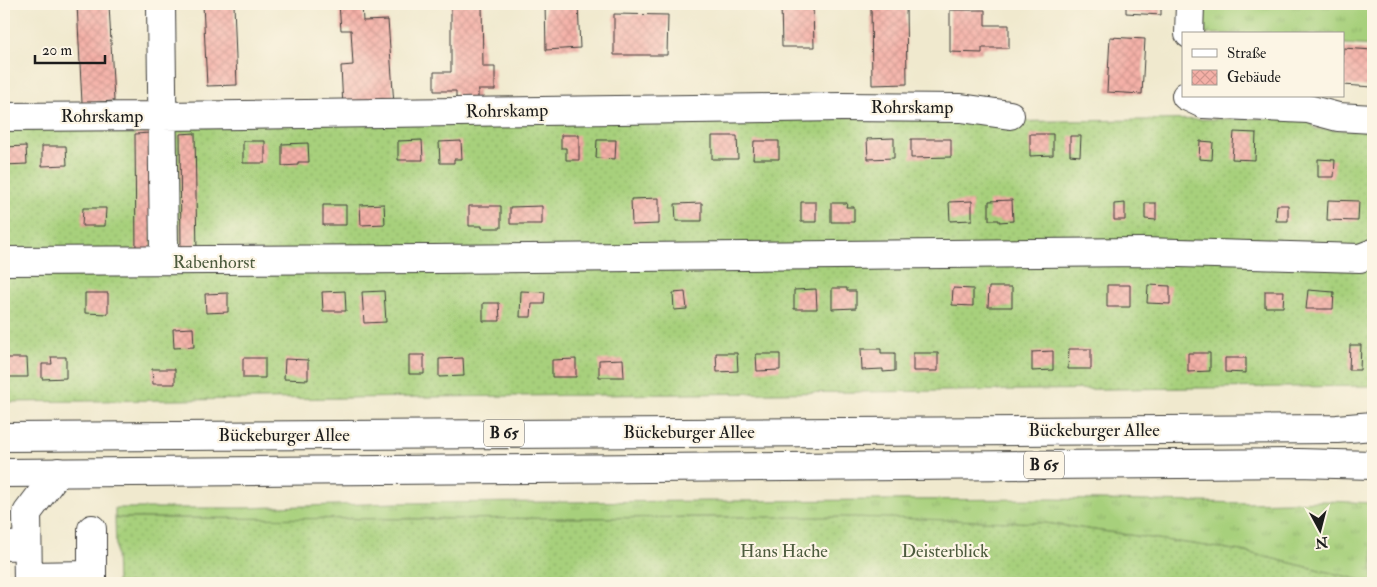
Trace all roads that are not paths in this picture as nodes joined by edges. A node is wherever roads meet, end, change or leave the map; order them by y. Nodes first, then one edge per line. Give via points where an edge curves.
1 (161, 4) edge
2 (1190, 4) edge
3 (1189, 32) edge
4 (1190, 98) edge
5 (1010, 115) dead end
6 (4, 116) edge
7 (162, 116) junction
8 (1373, 119) edge
9 (164, 251) dead end
10 (1373, 253) edge
11 (4, 261) edge
12 (1373, 426) edge
13 (4, 436) edge
14 (1373, 465) edge
15 (58, 472) junction
16 (4, 473) edge
17 (92, 529) dead end
18 (16, 546) edge
19 (92, 579) edge
20 (28, 580) edge

1 - 7 main road
2 - 3 main road
4 - 8 main road via 1203,104 1308,108 1338,117
5 - 7 main road, Rohrskamp via 962,108 832,107
6 - 7 main road, Rohrskamp
7 - 9 main road
10 - 11 main road via 1360,258 1142,252
12 - 13 main road, Bückeburger Allee / B 65 via 1337,429
14 - 15 main road, Bückeburger Allee / B 65
15 - 16 main road, Bückeburger Allee / B 65
15 - 18 main road via 27,513
17 - 19 main road
18 - 20 main road
19 - 20 main road

